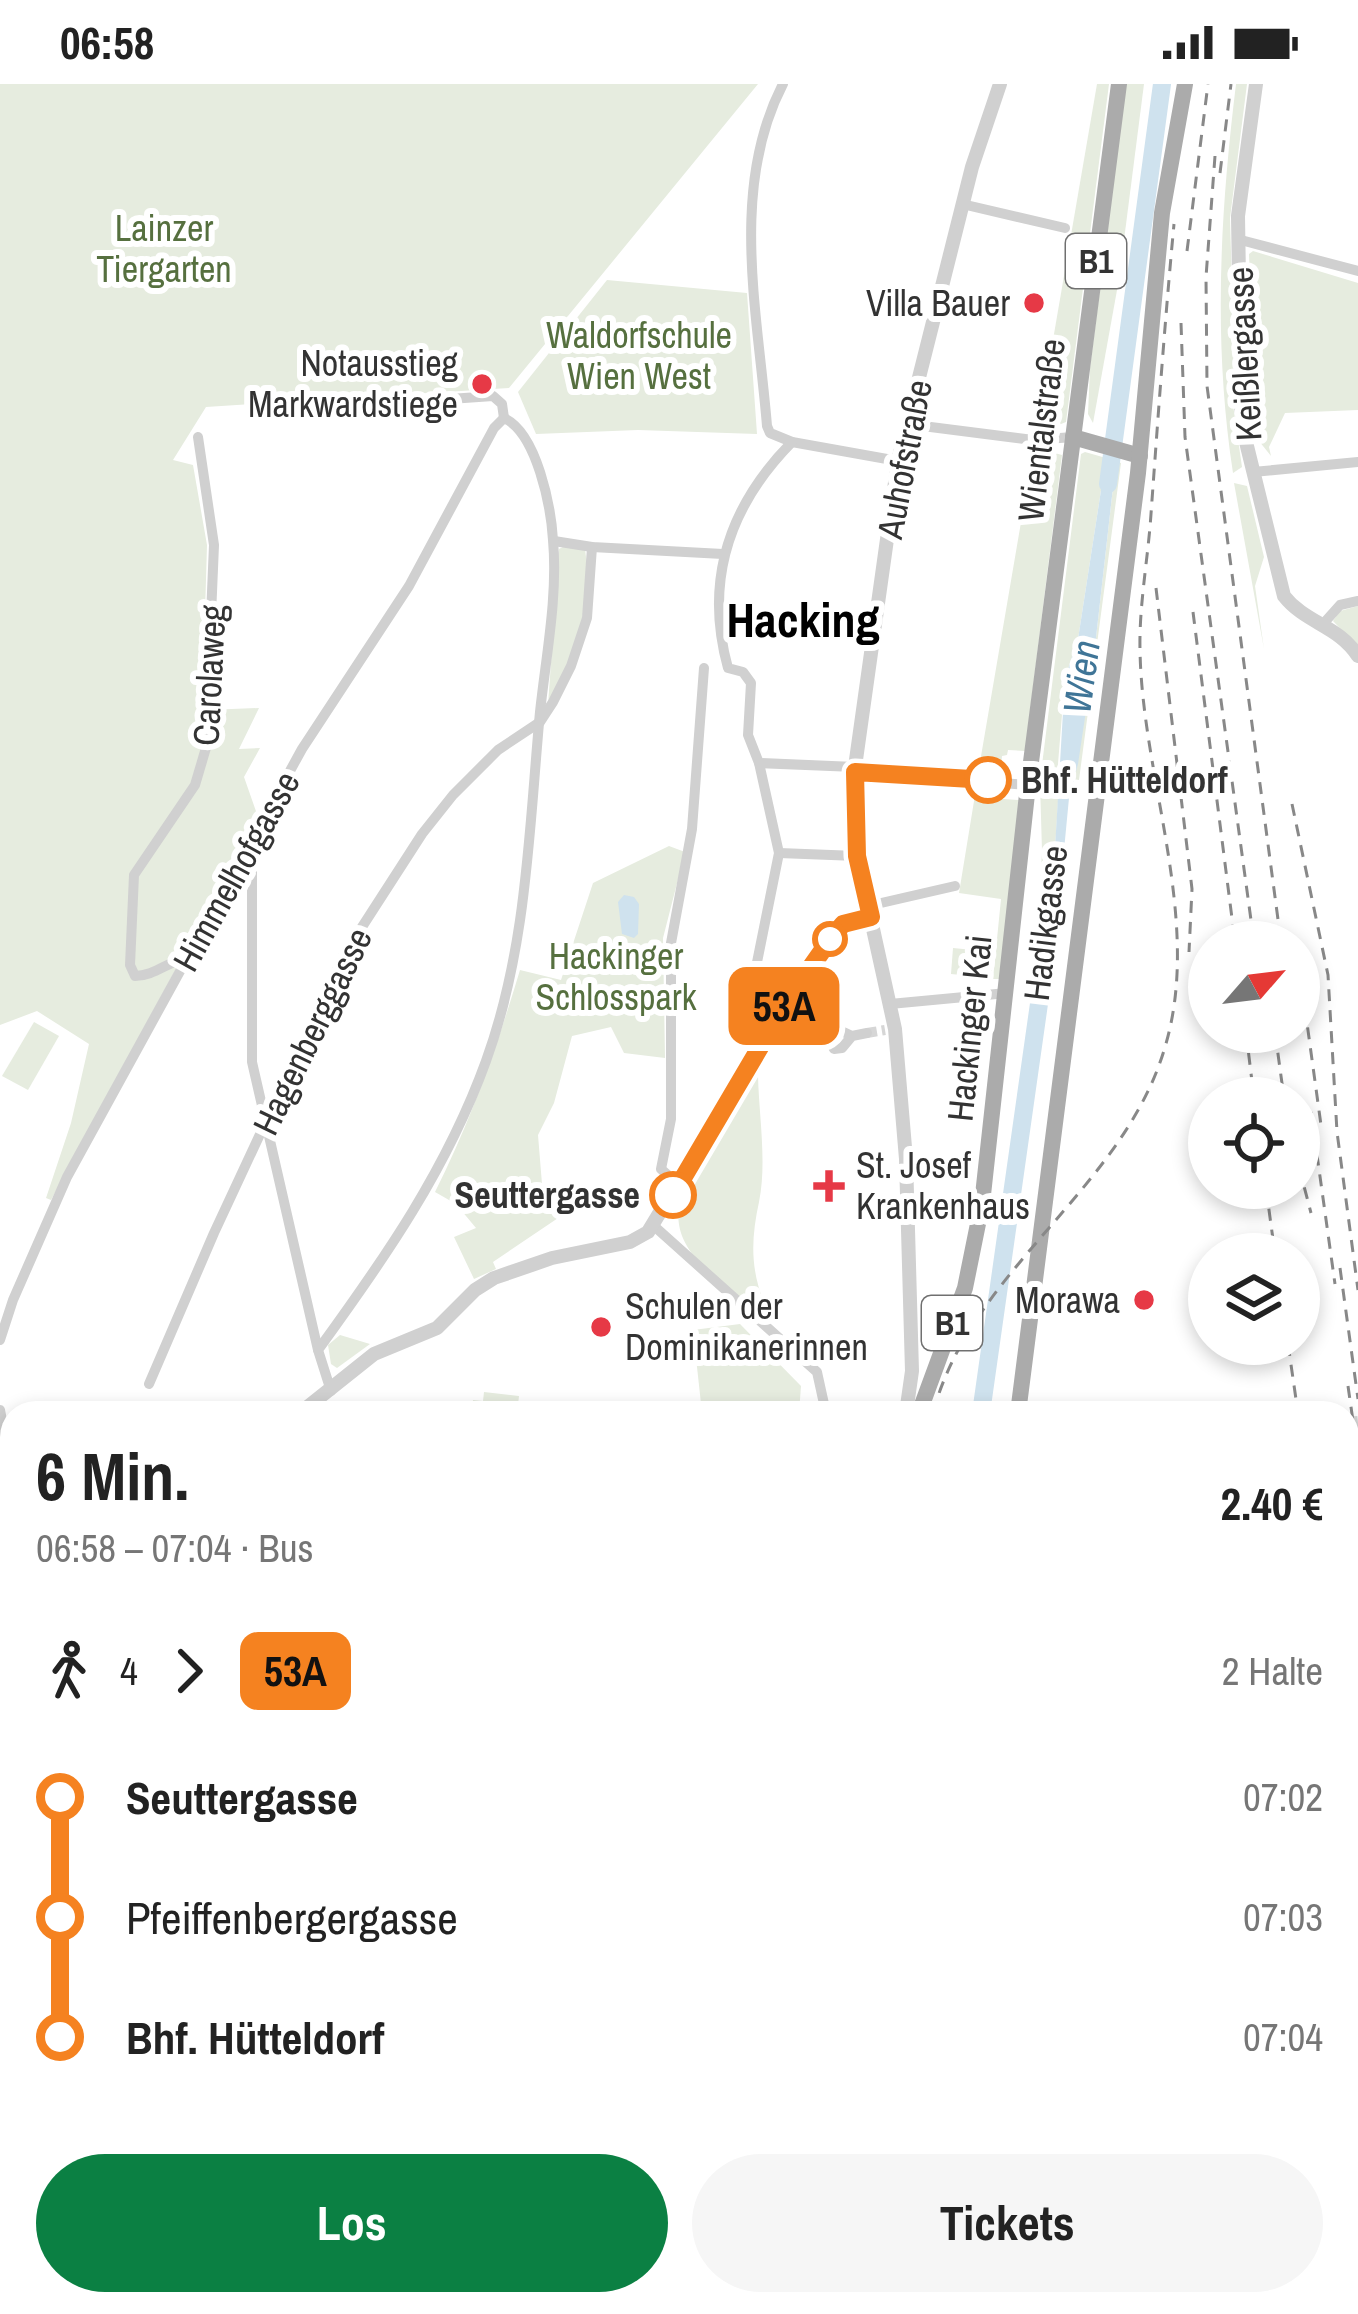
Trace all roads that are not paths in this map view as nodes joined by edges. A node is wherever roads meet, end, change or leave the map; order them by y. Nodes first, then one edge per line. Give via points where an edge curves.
1 (783, 84) edge
2 (1000, 84) edge
3 (1119, 84) edge
4 (1185, 84) edge
5 (1256, 84) edge
6 (962, 204) junction
7 (1065, 228) dead end
8 (1237, 239) junction
9 (1358, 271) edge
10 (335, 406) dead end
11 (504, 418) junction
12 (908, 424) junction
13 (198, 437) dead end
14 (1078, 439) junction
15 (792, 442) junction
16 (1137, 455) junction
17 (898, 461) junction
18 (1358, 462) edge
19 (1253, 472) junction
20 (554, 541) junction
21 (592, 548) junction
22 (723, 554) junction
23 (1358, 601) edge
24 (1323, 624) junction
25 (1358, 656) edge
26 (704, 668) dead end
27 (539, 722) junction
28 (759, 763) junction
29 (855, 770) junction
30 (1028, 785) junction
31 (251, 845) junction
32 (778, 853) junction
33 (857, 856) junction
34 (956, 886) dead end
35 (869, 912) junction
36 (189, 958) junction
37 (1007, 993) junction
38 (890, 1004) junction
39 (735, 1010) dead end
40 (867, 1033) tunnel mouth
41 (852, 1036) dead end
42 (266, 1124) junction
43 (679, 1185) junction
44 (654, 1226) junction
45 (0, 1340) edge
46 (318, 1350) junction
47 (149, 1384) dead end
48 (331, 1391) junction
49 (317, 1401) edge
50 (823, 1401) edge
51 (908, 1401) edge
52 (924, 1401) edge
53 (1021, 1401) edge

1 - 15 street via 760,136 751,223 767,426
2 - 6 street, Auhofstraße
3 - 14 main road, Wientalstraße / B1
4 - 16 main road, Hadikgasse / B1 via 1162,212
5 - 8 street, Keißlergasse
6 - 7 street
6 - 12 street, Auhofstraße
8 - 9 street
8 - 19 street, Keißlergasse via 1242,415
10 - 11 street via 493,396
11 - 20 street via 535,459
11 - 31 street, Himmelhofgasse
12 - 14 street
12 - 17 street, Auhofstraße
13 - 36 street, Carolaweg via 214,545 211,731 195,785 134,875 130,965 135,976 146,976
14 - 16 main road
14 - 30 main road, Wientalstraße / B1
15 - 17 street
15 - 22 street via 762,472
16 - 53 main road, Hadikgasse / B1
17 - 29 street, Auhofstraße
18 - 19 street
19 - 24 street, Keißlergasse via 1281,591
20 - 21 street
20 - 27 street
21 - 22 street
21 - 27 street via 587,618
22 - 28 street via 718,632 728,668 751,683 748,736
23 - 24 street via 1340,605
24 - 25 street, Keißlergasse
26 - 43 street via 692,829 669,970 671,1120 661,1169
27 - 42 street, Hagenberggasse via 499,750 422,834 342,958
27 - 46 street via 531,853 488,1058 434,1180
28 - 29 street
28 - 32 street
29 - 30 street
29 - 33 street, Auhofstraße
30 - 37 main road, Hackinger Kai / B1
31 - 36 street, Himmelhofgasse
31 - 42 street via 252,1062
32 - 33 street
32 - 39 street via 747,1012
33 - 35 street, Auhofstraße
34 - 35 street
35 - 38 street, Auhofstraße
35 - 43 street via 843,924 789,998
36 - 45 street, Himmelhofgasse via 67,1177
37 - 38 street
37 - 52 main road, Hackinger Kai / B1 via 978,1230
38 - 51 street, Auhofstraße via 911,1230
40 - 41 street
42 - 46 street
42 - 47 street, Hagenberggasse
43 - 44 street
44 - 48 street via 630,1242 494,1278 437,1328 374,1354
44 - 50 street via 817,1372
46 - 48 street
48 - 49 street

